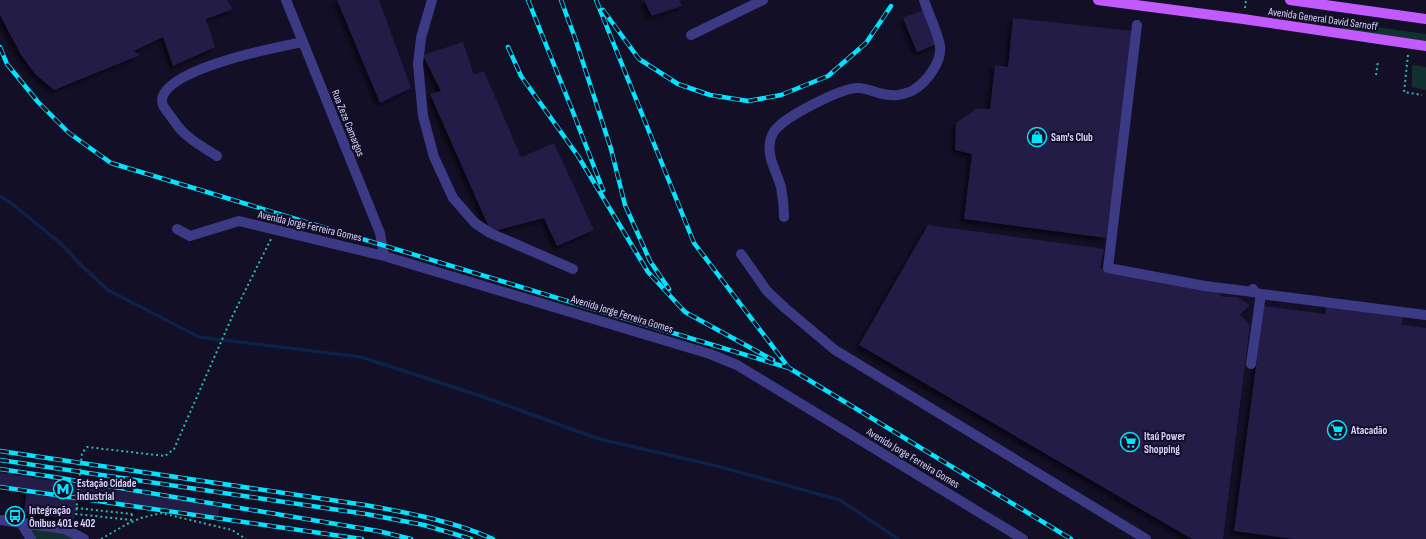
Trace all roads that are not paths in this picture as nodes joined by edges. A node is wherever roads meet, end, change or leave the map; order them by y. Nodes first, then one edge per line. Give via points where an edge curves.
1 (286, 0) edge
2 (432, 0) edge
3 (763, 0) edge
4 (924, 0) edge
5 (1098, 0) edge
6 (1290, 0) edge
7 (1426, 19) edge
8 (1137, 25) dead end
9 (691, 35) dead end
10 (303, 42) junction
11 (1426, 46) edge
12 (217, 156) dead end
13 (784, 217) dead end
14 (176, 229) dead end
15 (741, 254) dead end
16 (384, 256) junction
17 (573, 269) dead end
18 (1256, 292) junction
19 (1426, 315) edge
20 (1251, 364) dead end
21 (0, 520) edge
22 (21, 523) junction
23 (31, 539) edge
24 (84, 539) edge
25 (1023, 539) edge
26 (1146, 539) edge

1 - 10 street, Rua Zeze Camargos
2 - 17 street via 421,38 419,58 423,109 434,157 453,198 475,223 490,232
3 - 9 street
4 - 13 street via 940,47 938,61 928,77 914,90 898,95 880,94 858,88 848,90 826,97 792,115 775,130 770,143 770,153 780,187
5 - 11 main road, Avenida General David Sarnoff
6 - 7 main road, Avenida General David Sarnoff
8 - 18 street via 1108,268 1205,286
10 - 12 street via 262,50 214,64 181,77 166,90 162,100 163,107 183,132
10 - 16 street, Rua Zeze Camargos via 380,233
14 - 16 street, Avenida Jorge Ferreira Gomes via 190,236 239,221
15 - 26 street via 768,291 834,350
16 - 25 street, Avenida Jorge Ferreira Gomes via 650,335 737,365
18 - 19 street
18 - 20 street
21 - 22 street
22 - 23 street
22 - 24 street via 65,529

